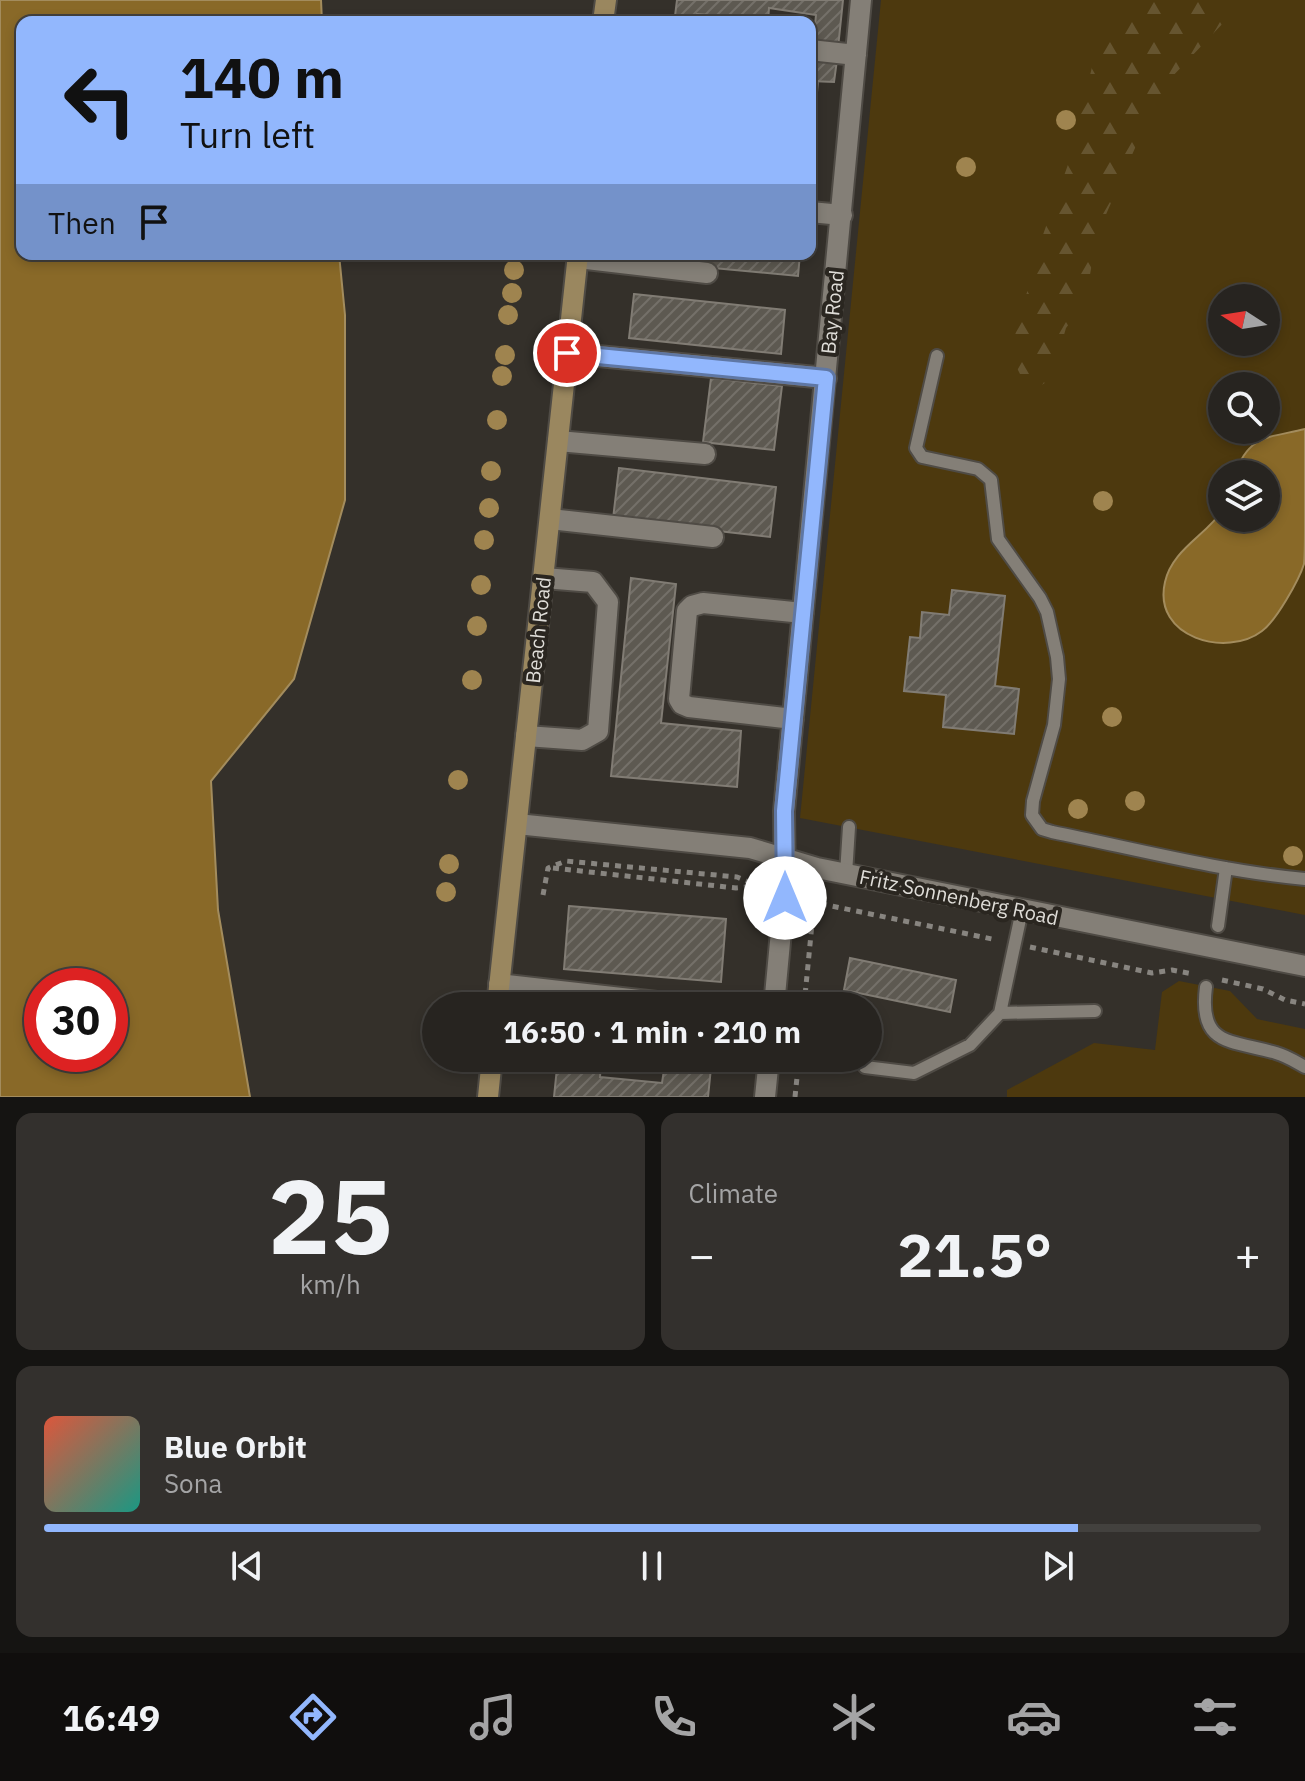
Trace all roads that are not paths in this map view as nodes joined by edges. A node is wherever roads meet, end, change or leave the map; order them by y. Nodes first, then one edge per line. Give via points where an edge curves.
1 (861, 0) edge
2 (816, 51) edge
3 (856, 55) junction
4 (816, 213) edge
5 (842, 215) junction
6 (578, 260) edge
7 (608, 260) edge
8 (707, 273) dead end
9 (567, 353) junction
10 (937, 356) dead end
11 (826, 378) junction
12 (558, 441) junction
13 (705, 454) dead end
14 (550, 519) junction
15 (713, 537) dead end
16 (544, 578) junction
17 (803, 613) junction
18 (793, 719) junction
19 (526, 736) junction
20 (517, 824) junction
21 (849, 827) dead end
22 (785, 858) junction
23 (1226, 868) junction
24 (846, 874) junction
25 (1305, 879) edge
26 (1022, 910) junction
27 (1218, 926) dead end
28 (1305, 966) edge
29 (499, 984) junction
30 (1206, 987) dead end
31 (498, 992) edge
32 (569, 992) edge
33 (775, 992) edge
34 (1095, 1011) dead end
35 (1000, 1013) junction
36 (1305, 1067) edge
37 (882, 1069) edge
38 (491, 1072) edge
39 (768, 1072) edge
40 (488, 1097) edge
41 (765, 1097) edge

1 - 3 street, Bay Road
2 - 3 street
3 - 5 street, Bay Road
4 - 5 street
5 - 11 street, Bay Road
6 - 9 street, Beach Road
7 - 8 street
9 - 11 street
9 - 12 street, Beach Road
10 - 23 lane via 918,453 978,469 991,480 998,539 1040,598 1053,632 1057,703 1033,801 1035,823 1052,832
11 - 17 street, Bay Road
12 - 13 street
12 - 14 street, Beach Road
14 - 15 street
14 - 16 street, Beach Road
16 - 19 street, Beach Road
16 - 19 street via 593,582 608,602 598,731 582,740
17 - 18 street, Bay Road
17 - 18 street via 703,603 687,611 682,704
18 - 22 street, Bay Road
19 - 20 street, Beach Road
20 - 22 street, Fritz Sonnenberg Road via 750,848
20 - 29 street, Beach Road
21 - 24 lane
22 - 24 street, Fritz Sonnenberg Road
22 - 33 street, Bay Road
23 - 25 lane
23 - 27 lane
24 - 26 street, Fritz Sonnenberg Road
26 - 28 street, Fritz Sonnenberg Road
26 - 35 lane
29 - 31 street, Beach Road
29 - 32 street
30 - 36 lane via 1204,1014 1216,1035
34 - 35 lane
35 - 37 lane via 970,1045 914,1073
38 - 40 street
39 - 41 street

